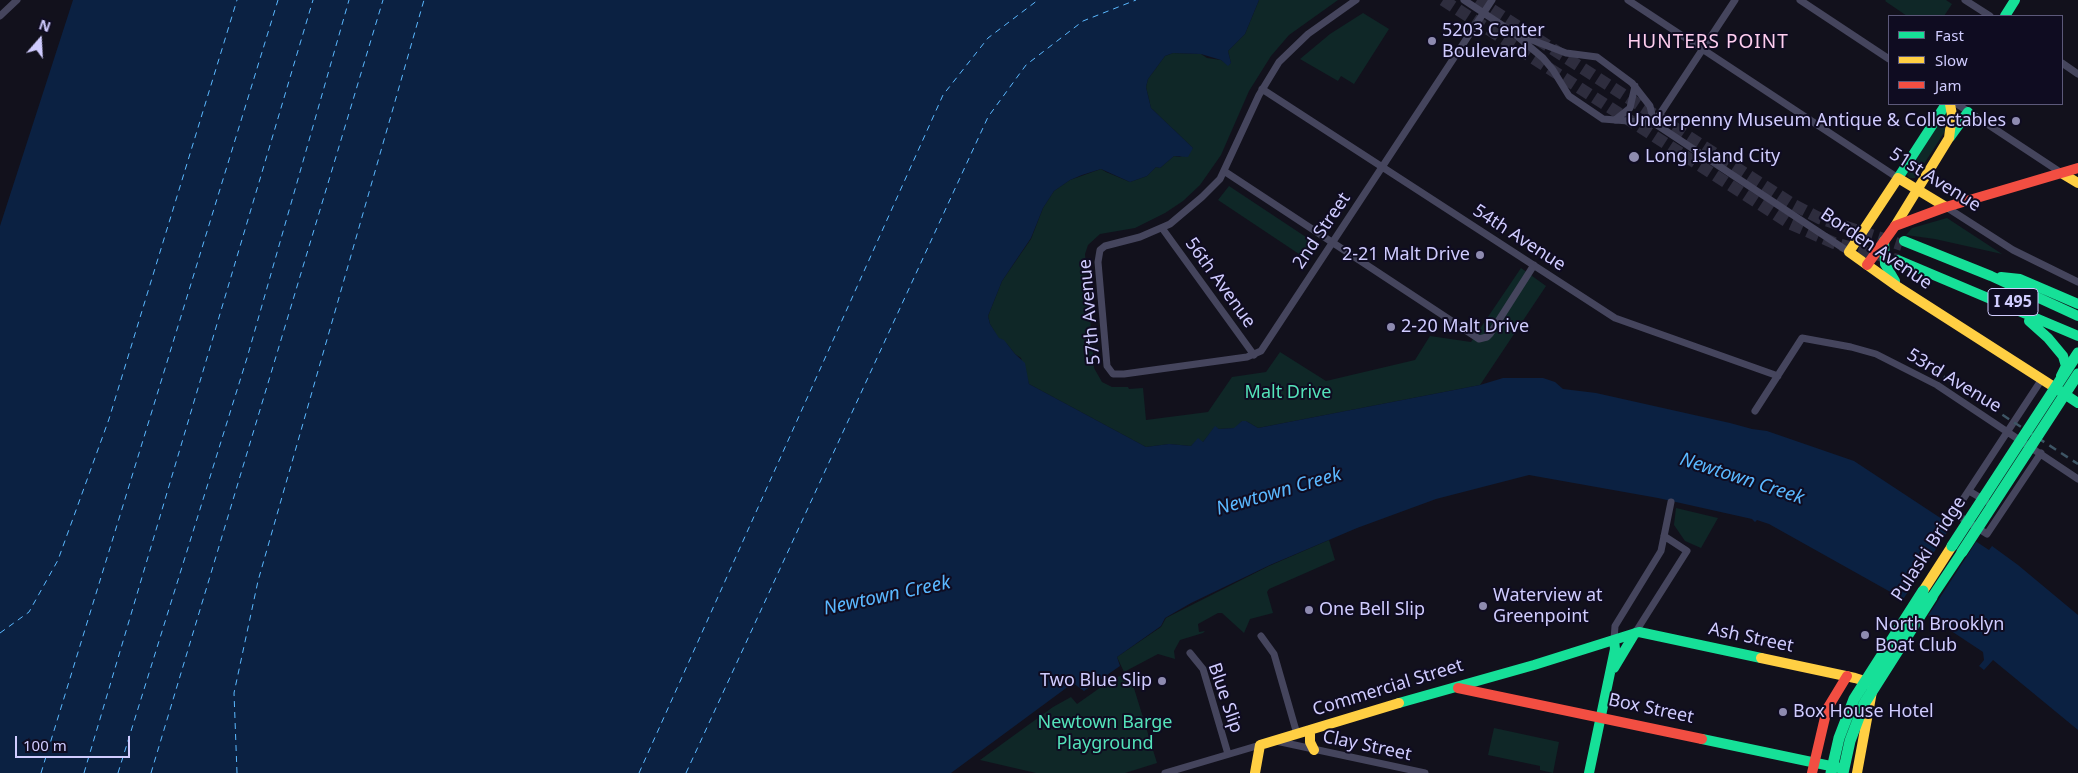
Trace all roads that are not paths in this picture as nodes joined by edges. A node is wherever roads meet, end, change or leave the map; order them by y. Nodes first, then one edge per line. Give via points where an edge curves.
1 (17, 0) edge
2 (1356, 0) edge
3 (1464, 0) edge
4 (1492, 0) edge
5 (1628, 0) edge
6 (1735, 0) edge
7 (1800, 0) edge
8 (1965, 0) edge
9 (2015, 0) edge
10 (1484, 13) junction
11 (1988, 15) edge
12 (2006, 15) edge
13 (0, 16) edge
14 (1511, 31) junction
15 (1702, 49) junction
16 (1888, 58) edge
17 (2063, 64) edge
18 (2078, 74) edge
19 (1635, 86) junction
20 (1262, 89) junction
21 (1945, 105) edge
22 (1950, 105) edge
23 (1958, 105) edge
24 (1968, 112) junction
25 (1615, 120) junction
26 (1654, 123) junction
27 (1949, 138) junction
28 (1383, 166) junction
29 (2078, 168) edge
30 (1224, 171) junction
31 (2063, 174) junction
32 (1898, 178) junction
33 (2078, 183) edge
34 (1917, 190) junction
35 (1946, 207) junction
36 (1895, 226) junction
37 (1162, 228) junction
38 (1884, 241) junction
39 (1333, 242) junction
40 (1906, 244) tunnel mouth
41 (1849, 252) junction
42 (1534, 265) junction
43 (1868, 265) junction
44 (1991, 276) junction
45 (2078, 282) edge
46 (1898, 287) junction
47 (2078, 304) edge
48 (2018, 312) junction
49 (2074, 313) edge
50 (2043, 323) junction
51 (2078, 332) edge
52 (2078, 336) edge
53 (2078, 342) edge
54 (2078, 353) edge
55 (1254, 355) junction
56 (2078, 373) edge
57 (1778, 376) junction
58 (2042, 379) junction
59 (2058, 390) junction
60 (2078, 402) edge
61 (1755, 411) dead end
62 (2008, 432) junction
63 (2041, 453) junction
64 (2078, 479) edge
65 (1969, 490) junction
66 (1670, 502) dead end
67 (2002, 512) junction
68 (1664, 536) junction
69 (1635, 633) junction
70 (1261, 636) dead end
71 (1618, 638) junction
72 (1190, 653) dead end
73 (1502, 674) junction
74 (1610, 676) junction
75 (1847, 676) junction
76 (1456, 687) junction
77 (1502, 696) junction
78 (1601, 716) junction
79 (1310, 730) junction
80 (1297, 734) junction
81 (1274, 741) junction
82 (1260, 745) junction
83 (1314, 750) junction
84 (1228, 754) junction
85 (1813, 767) edge
86 (1837, 771) edge
87 (1165, 773) edge
88 (1254, 773) edge
89 (1425, 773) edge
90 (1589, 773) edge
91 (1856, 773) edge

1 - 13 street
2 - 20 street via 1297,43 1279,62
3 - 10 street, Borden Avenue
4 - 10 street, 2nd Street
5 - 15 street, 51st Avenue
6 - 15 street
7 - 16 street
8 - 11 street
9 - 12 main road
10 - 14 street, Borden Avenue
10 - 28 street, 2nd Street
14 - 19 street, Borden Avenue via 1560,51 1594,56
14 - 25 street, Borden Avenue via 1547,62 1570,96 1603,118
15 - 26 street
15 - 32 street, 51st Avenue
17 - 18 street
19 - 25 street via 1630,108
19 - 26 street, Borden Avenue via 1650,106
20 - 28 street, 54th Avenue
20 - 30 street
21 - 32 main road
22 - 27 main road
23 - 24 street
24 - 27 main road
24 - 31 street
25 - 26 street, Borden Avenue
26 - 41 street, Borden Avenue
27 - 34 main road
28 - 39 street, 2nd Street
28 - 42 street, 54th Avenue
29 - 31 main road
30 - 37 street via 1220,179 1185,213
30 - 39 street
31 - 33 main road
31 - 35 main road
32 - 34 main road, 51st Avenue
32 - 41 main road
34 - 35 main road, 51st Avenue
34 - 36 main road
35 - 36 main road
35 - 45 street, 51st Avenue via 2013,250
36 - 38 main road
37 - 55 street, 56th Avenue
37 - 55 street, 57th Avenue via 1100,250 1098,262 1107,366 1111,372 1124,374
38 - 43 main road
38 - 46 main road via 1885,264
39 - 42 street via 1479,339 1490,334
39 - 55 street, 2nd Street via 1261,351
40 - 44 main road, I 495
41 - 43 main road, Borden Avenue
42 - 57 street, 54th Avenue via 1622,320
43 - 46 main road, Borden Avenue
44 - 47 main road via 2020,279
44 - 49 main road, I 495
46 - 58 main road, Borden Avenue
48 - 50 main road, I 495
48 - 51 main road, I 495 via 1898,258 1981,288
48 - 59 main road via 2048,338 2065,360 2066,369
50 - 52 main road, I 495
50 - 53 main road
54 - 86 main road, Pulaski Bridge, bridge via 1861,686 1843,725
56 - 59 main road
56 - 86 main road, Pulaski Bridge, bridge via 1880,677 1859,716
57 - 61 street
57 - 62 street, 53rd Avenue via 1802,338 1860,349 1892,361 1936,385
58 - 59 main road, Borden Avenue
58 - 62 street
59 - 60 main road, Borden Avenue
62 - 63 street, 53rd Avenue
62 - 65 street
63 - 64 street, 53rd Avenue
63 - 67 street
65 - 67 street
65 - 67 street via 1954,513 1987,534
66 - 68 street
68 - 69 street via 1687,551
68 - 71 street via 1659,554 1615,626
69 - 71 main road, Ash Street
69 - 74 main road
69 - 75 main road, Ash Street
70 - 80 street via 1274,654
71 - 73 main road, Commercial Street
71 - 74 main road
72 - 84 street, Blue Slip via 1203,669
73 - 76 main road, Commercial Street
73 - 77 main road via 1497,684
74 - 78 main road
75 - 85 main road via 1827,709
75 - 91 main road, Ash Street via 1872,685 1873,694
76 - 77 main road, Box Street
76 - 79 main road, Commercial Street
77 - 78 main road, Box Street
78 - 85 main road, Box Street
78 - 90 main road
79 - 80 main road, Commercial Street
79 - 83 main road
80 - 81 main road, Commercial Street
81 - 82 main road, Commercial Street
81 - 83 street, Clay Street
82 - 84 street, Commercial Street
82 - 88 main road
83 - 89 street, Clay Street
84 - 87 street, Commercial Street
85 - 86 main road, Box Street
86 - 91 main road, Box Street

